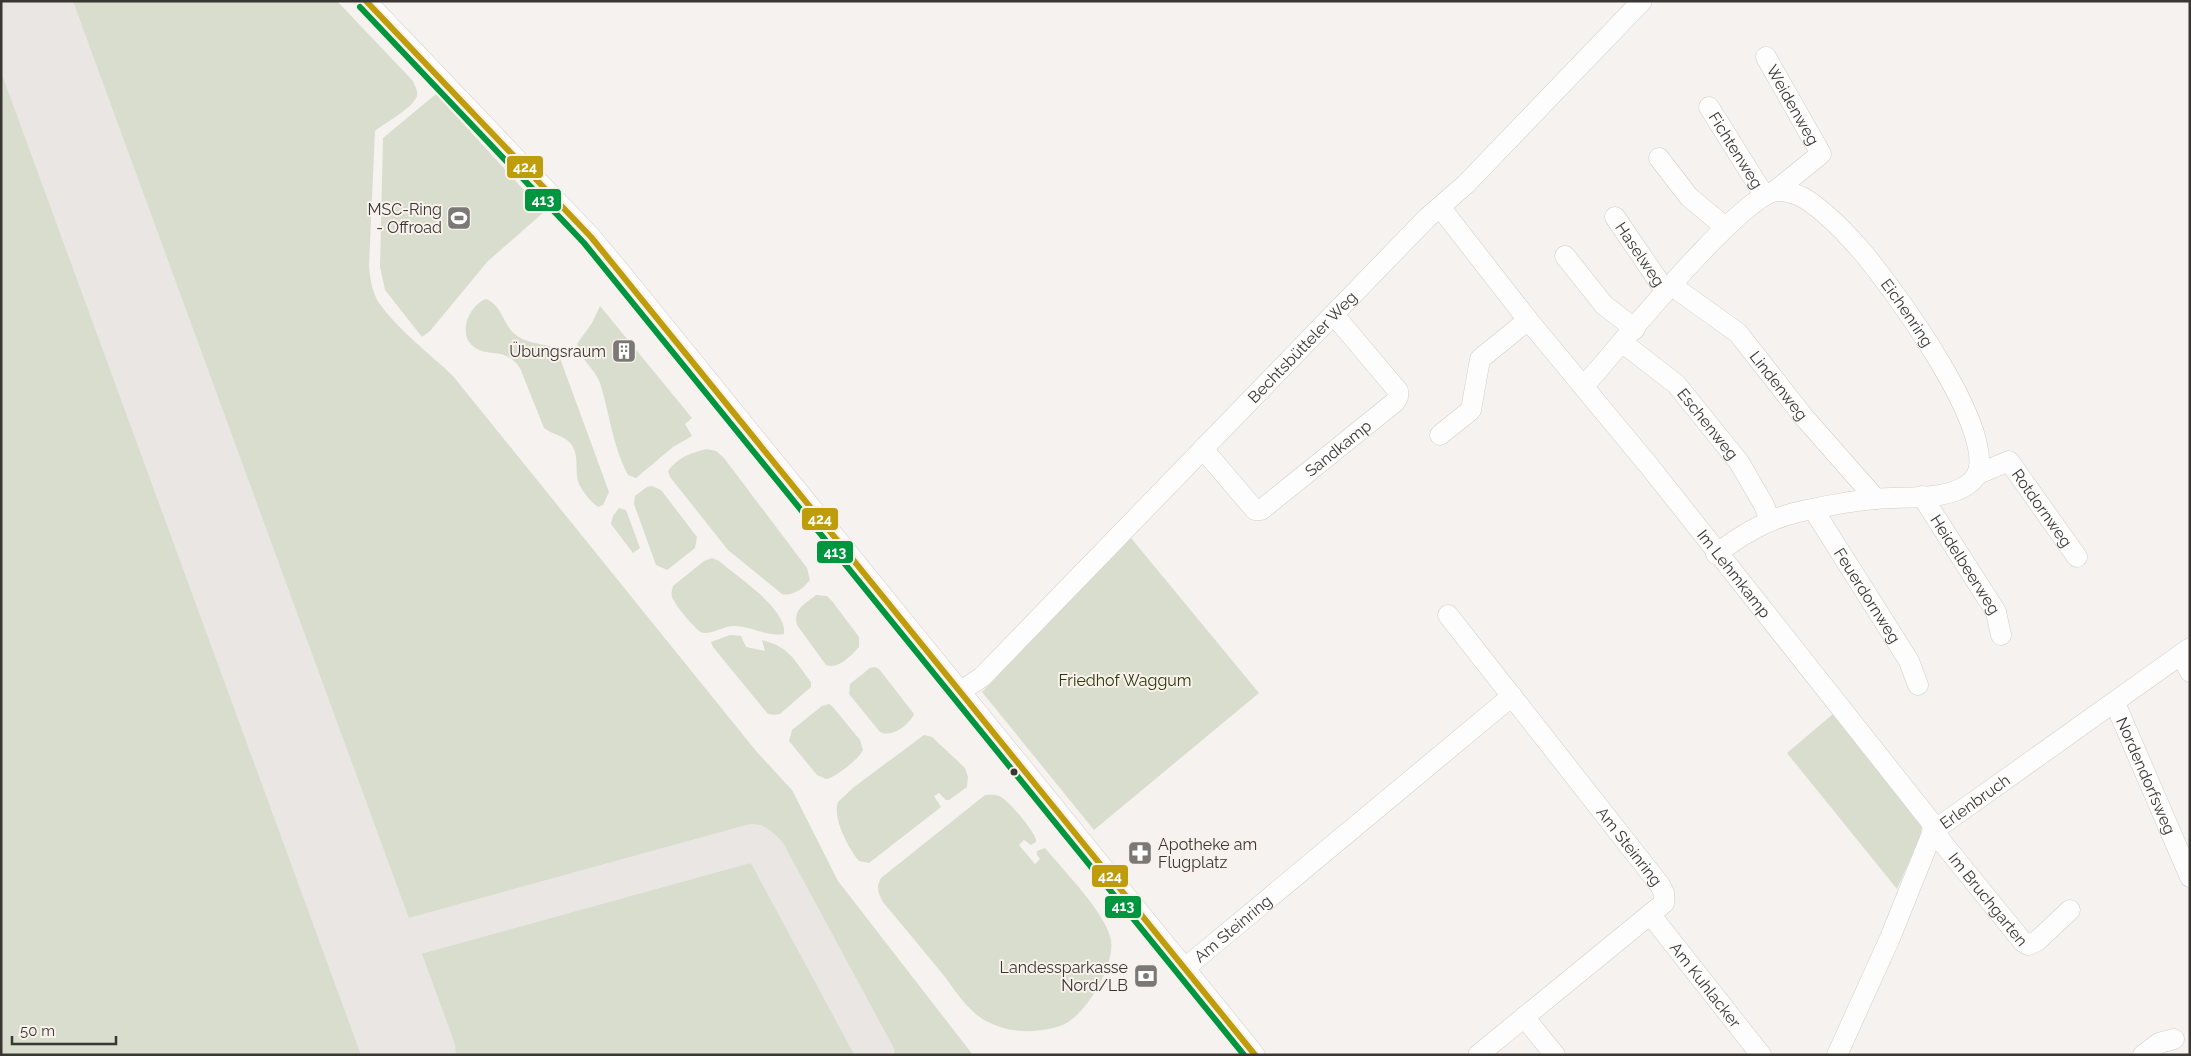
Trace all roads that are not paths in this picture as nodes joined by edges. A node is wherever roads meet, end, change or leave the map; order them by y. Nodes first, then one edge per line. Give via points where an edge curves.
1 (366, 1) edge
2 (1642, 1) edge
3 (1766, 56) dead end
4 (1709, 107) dead end
5 (1659, 158) dead end
6 (1769, 193) junction
7 (1440, 207) junction
8 (1615, 217) dead end
9 (1725, 228) junction
10 (1565, 256) dead end
11 (1669, 289) junction
12 (1334, 314) junction
13 (1528, 320) junction
14 (1629, 336) junction
15 (1584, 386) junction
16 (1440, 435) dead end
17 (1203, 449) junction
18 (1978, 474) junction
19 (1922, 496) junction
20 (1876, 499) junction
21 (1813, 509) junction
22 (1770, 521) junction
23 (1716, 554) junction
24 (2076, 557) dead end
25 (1448, 615) dead end
26 (2001, 635) dead end
27 (2187, 658) edge
28 (1918, 685) dead end
29 (961, 691) junction
30 (1512, 696) junction
31 (2115, 703) junction
32 (1933, 831) junction
33 (2190, 877) edge
34 (2070, 910) dead end
35 (1650, 914) junction
36 (1185, 968) junction
37 (1524, 1018) junction
38 (2174, 1039) dead end
39 (1255, 1055) edge
40 (1478, 1055) edge
41 (1555, 1055) edge
42 (1762, 1055) edge
43 (1837, 1055) edge
44 (2142, 1055) edge

1 - 29 street via 591,237
2 - 7 street, Bechtsbütteler Weg
3 - 6 street, Weidenweg via 1821,154
4 - 6 street, Fichtenweg
5 - 9 street via 1689,197
6 - 9 street via 1742,211
6 - 18 street, Eichenring via 1797,194 1826,215 1859,248 1903,305 1967,412 1979,454
7 - 12 street, Bechtsbütteler Weg
7 - 13 street, Im Lehmkamp
8 - 11 street, Haselweg
9 - 11 street
10 - 14 street, Eschenweg
11 - 14 street
11 - 20 street, Lindenweg via 1738,334 1803,416
12 - 17 street, Bechtsbütteler Weg
12 - 17 street, Sandkamp via 1398,391 1395,402 1261,510 1255,510
13 - 15 street, Im Lehmkamp
13 - 16 street via 1480,359 1471,410
14 - 15 street
14 - 22 street, Eschenweg via 1676,384 1739,462
15 - 23 street, Im Lehmkamp
17 - 29 street, Bechtsbütteler Weg via 982,677
18 - 19 street via 1964,488
18 - 24 street, Rotdornweg via 2009,462
19 - 20 street
19 - 26 street, Heidelbeerweg via 1996,612
20 - 21 street
21 - 22 street
21 - 28 street, Feuerdornweg via 1909,661
22 - 23 street
23 - 32 street, Im Lehmkamp via 1931,822
25 - 30 street, Am Steinring
27 - 31 street, Erlenbruch
29 - 36 street
30 - 35 street, Am Steinring via 1660,885 1664,903
30 - 36 street, Am Steinring
31 - 32 street, Erlenbruch
31 - 33 street, Nordendorfsweg
32 - 34 street, Im Bruchgarten via 2028,945 2037,941
32 - 43 street, Erlenbruch via 1890,938
35 - 37 street, Am Steinring
35 - 42 street, Am Kuhlacker
36 - 39 street
37 - 40 street, Am Steinring
37 - 41 street
38 - 44 street via 2159,1043

